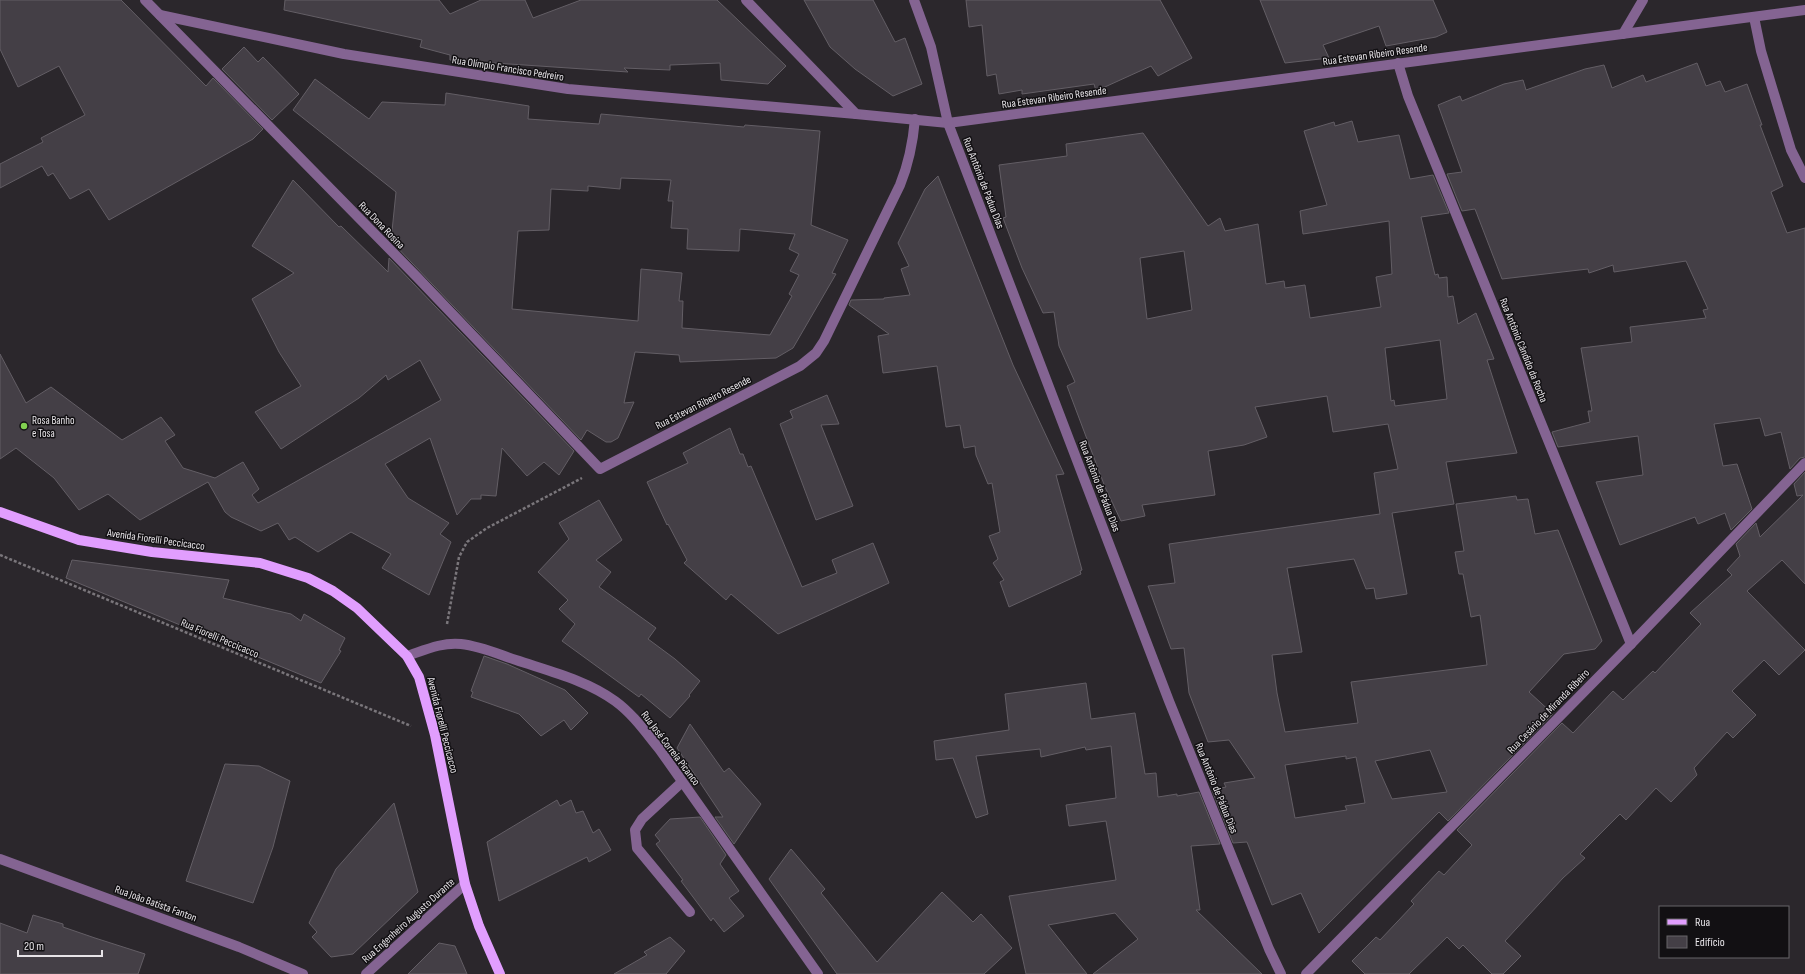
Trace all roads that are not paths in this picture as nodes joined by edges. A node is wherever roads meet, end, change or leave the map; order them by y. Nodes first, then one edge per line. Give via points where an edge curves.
1 (145, 0) edge
2 (746, 0) edge
3 (914, 0) edge
4 (1643, 0) edge
5 (1805, 10) edge
6 (160, 16) junction
7 (1754, 16) junction
8 (1623, 34) junction
9 (1398, 63) junction
10 (856, 114) junction
11 (915, 119) junction
12 (948, 123) junction
13 (1805, 178) edge
14 (1805, 463) edge
15 (600, 468) joint
16 (0, 512) edge
17 (1631, 644) junction
18 (407, 656) junction
19 (682, 782) junction
20 (0, 859) edge
21 (466, 884) junction
22 (690, 912) dead end
23 (303, 974) edge
24 (366, 974) edge
25 (500, 974) edge
26 (818, 974) edge
27 (1281, 974) edge
28 (1306, 974) edge

1 - 6 street, Rua Dona Rosina
2 - 10 street
3 - 12 street, Rua Antônio de Pádua Dias via 931,47
4 - 8 street
5 - 7 street, Rua Estevan Ribeiro Resende
6 - 10 street, Rua Olímpio Francisco Pedreiro via 344,54 568,90
6 - 15 street, Rua Dona Rosina via 417,277
7 - 8 street, Rua Estevan Ribeiro Resende
7 - 13 street via 1761,51 1790,150
8 - 9 street, Rua Estevan Ribeiro Resende
9 - 12 street, Rua Estevan Ribeiro Resende
9 - 17 street, Rua Antônio Cândido da Rocha via 1408,96
10 - 11 street, Rua Olímpio Francisco Pedreiro
11 - 12 street, Rua Estevan Ribeiro Resende
11 - 15 street, Rua Estevan Ribeiro Resende via 908,167 816,353 800,366
12 - 27 street, Rua Antônio de Pádua Dias via 1169,701
14 - 17 street, Rua Cesário de Miranda Ribeiro
16 - 18 main road, Avenida Fiorelli Peccicacco via 79,540 152,552 260,563 308,578 357,608
17 - 28 street, Rua Cesário de Miranda Ribeiro
18 - 19 street, Rua José Correia Picanco via 444,644 461,644 481,648 566,676 594,688 632,716
18 - 21 main road, Avenida Fiorelli Peccicacco via 419,676 435,735
19 - 22 street via 642,819 635,830 638,848
19 - 26 street, Rua José Correia Picanco
20 - 23 street, Rua João Batista Fanton via 239,947
21 - 24 street, Rua Engenheiro Augusto Durante
21 - 25 main road, Avenida Fiorelli Peccicacco

